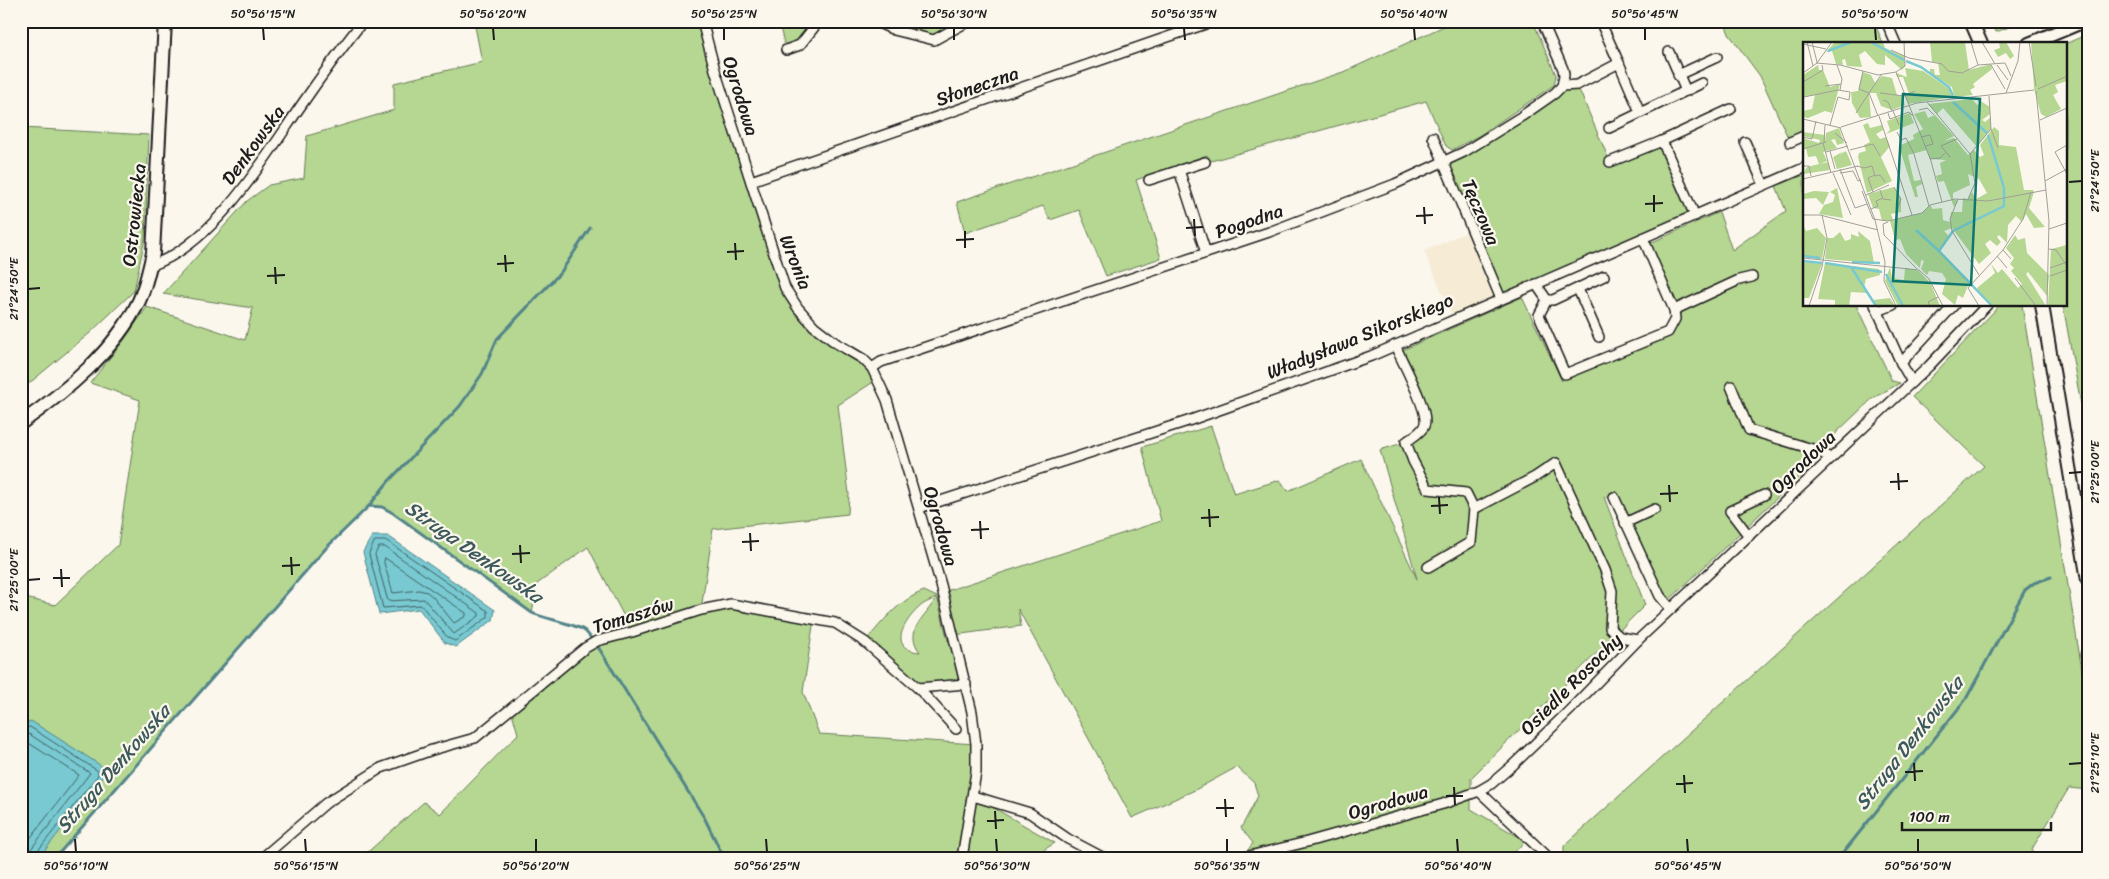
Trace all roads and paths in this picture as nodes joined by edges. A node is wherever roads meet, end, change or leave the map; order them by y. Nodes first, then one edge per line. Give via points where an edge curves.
1 (165, 21) edge
2 (363, 21) edge
3 (702, 21) edge
4 (820, 21) edge
5 (874, 21) edge
6 (970, 21) edge
7 (1214, 21) edge
8 (1560, 21) edge
9 (1600, 21) edge
10 (1886, 21) edge
11 (1971, 21) edge
12 (2084, 21) edge
13 (954, 25) edge
14 (1543, 25) edge
15 (1895, 42) edge
16 (1980, 42) edge
17 (2034, 42) edge
18 (786, 50) dead end
19 (1669, 52) dead end
20 (1717, 57) dead end
21 (1619, 63) junction
22 (1678, 75) junction
23 (1702, 84) dead end
24 (1562, 86) junction
25 (1686, 91) junction
26 (1731, 110) dead end
27 (1640, 112) junction
28 (1609, 128) dead end
29 (1803, 136) edge
30 (1433, 137) dead end
31 (1662, 141) junction
32 (1745, 142) dead end
33 (1790, 142) dead end
34 (1205, 162) dead end
35 (1610, 162) dead end
36 (1443, 163) junction
37 (1803, 168) edge
38 (1179, 170) junction
39 (1149, 180) dead end
40 (751, 181) junction
41 (1764, 185) junction
42 (1695, 216) junction
43 (1643, 238) junction
44 (1206, 253) junction
45 (150, 266) junction
46 (1604, 276) dead end
47 (1752, 276) dead end
48 (1536, 284) junction
49 (1578, 289) junction
50 (1501, 300) junction
51 (1547, 300) junction
52 (1953, 306) edge
53 (1986, 306) edge
54 (2042, 306) edge
55 (1876, 308) edge
56 (1674, 310) junction
57 (1599, 337) dead end
58 (1395, 345) junction
59 (1901, 363) junction
60 (872, 368) junction
61 (878, 379) joint
62 (1912, 382) junction
63 (1731, 386) dead end
64 (21, 423) edge
65 (1830, 458) junction
66 (1764, 495) dead end
67 (1614, 497) dead end
68 (919, 508) junction
69 (1474, 509) junction
70 (1655, 509) dead end
71 (1625, 523) junction
72 (1749, 536) junction
73 (1428, 566) dead end
74 (2088, 580) edge
75 (1671, 609) junction
76 (1638, 640) junction
77 (966, 684) junction
78 (918, 688) junction
79 (956, 729) dead end
80 (1479, 792) junction
81 (973, 796) junction
82 (262, 858) edge
83 (962, 858) edge
84 (1104, 858) edge
85 (1241, 858) edge
86 (1548, 858) edge

1 - 45 street, Ostrowiecka via 155,227
2 - 45 street, Denkowska via 244,189 202,233 168,260
3 - 40 street, Ogrodowa
4 - 18 street via 800,45
5 - 13 street via 894,30 934,40
6 - 13 street
7 - 40 street, Słoneczna
8 - 14 street
9 - 21 street
10 - 15 street
11 - 16 street
12 - 17 street
14 - 24 street via 1563,69
19 - 22 street
20 - 22 street
21 - 24 street via 1577,84
21 - 27 street
22 - 25 street
23 - 25 street
24 - 36 street, Pogodna via 1522,116
25 - 27 street
26 - 31 street
27 - 28 street
29 - 33 street
30 - 36 street, Tęczowa
31 - 35 street
31 - 42 street
32 - 41 street
34 - 38 street
36 - 44 street, Pogodna via 1305,219
36 - 50 street, Tęczowa
37 - 41 street, Władysława Sikorskiego
38 - 39 street
38 - 44 street
40 - 60 street, Wronia via 789,295 814,326
41 - 42 street, Władysława Sikorskiego
42 - 43 street, Władysława Sikorskiego
43 - 48 street, Władysława Sikorskiego
43 - 56 street
44 - 60 street, Pogodna via 881,362
45 - 64 street, Ostrowiecka via 138,303 109,346 71,386
46 - 49 street
47 - 56 street
48 - 50 street, Władysława Sikorskiego
48 - 51 street
49 - 51 street
49 - 57 street
50 - 58 street, Władysława Sikorskiego
51 - 56 street via 1539,315 1565,374 1668,332 1675,319
52 - 59 street
53 - 62 street, Ogrodowa
54 - 74 street
55 - 59 street
58 - 68 street, Władysława Sikorskiego via 1188,421
58 - 69 street via 1424,412 1425,425 1406,442 1413,461 1428,489 1466,493
59 - 62 street
60 - 61 street, Wronia
61 - 68 street, Ogrodowa
62 - 65 street, Ogrodowa
63 - 65 street via 1749,430 1819,451
65 - 72 street, Ogrodowa
66 - 72 street via 1730,511
67 - 71 street
68 - 77 street, Ogrodowa
69 - 73 street via 1471,542
69 - 76 street, Osiedle Rosochy via 1556,463 1610,584 1610,628 1620,637
70 - 71 street
71 - 75 street via 1660,596
72 - 75 street, Ogrodowa
75 - 76 street, Ogrodowa
76 - 80 street, Osiedle Rosochy via 1513,765
77 - 78 street
77 - 81 street, Ogrodowa via 976,744
78 - 79 street, Tomaszów
78 - 82 street, Tomaszów via 865,642 835,623 731,604 701,610 597,641 475,738 381,768 326,803
80 - 85 street, Ogrodowa
80 - 86 street
81 - 83 street, Ogrodowa
81 - 84 street via 1030,813

